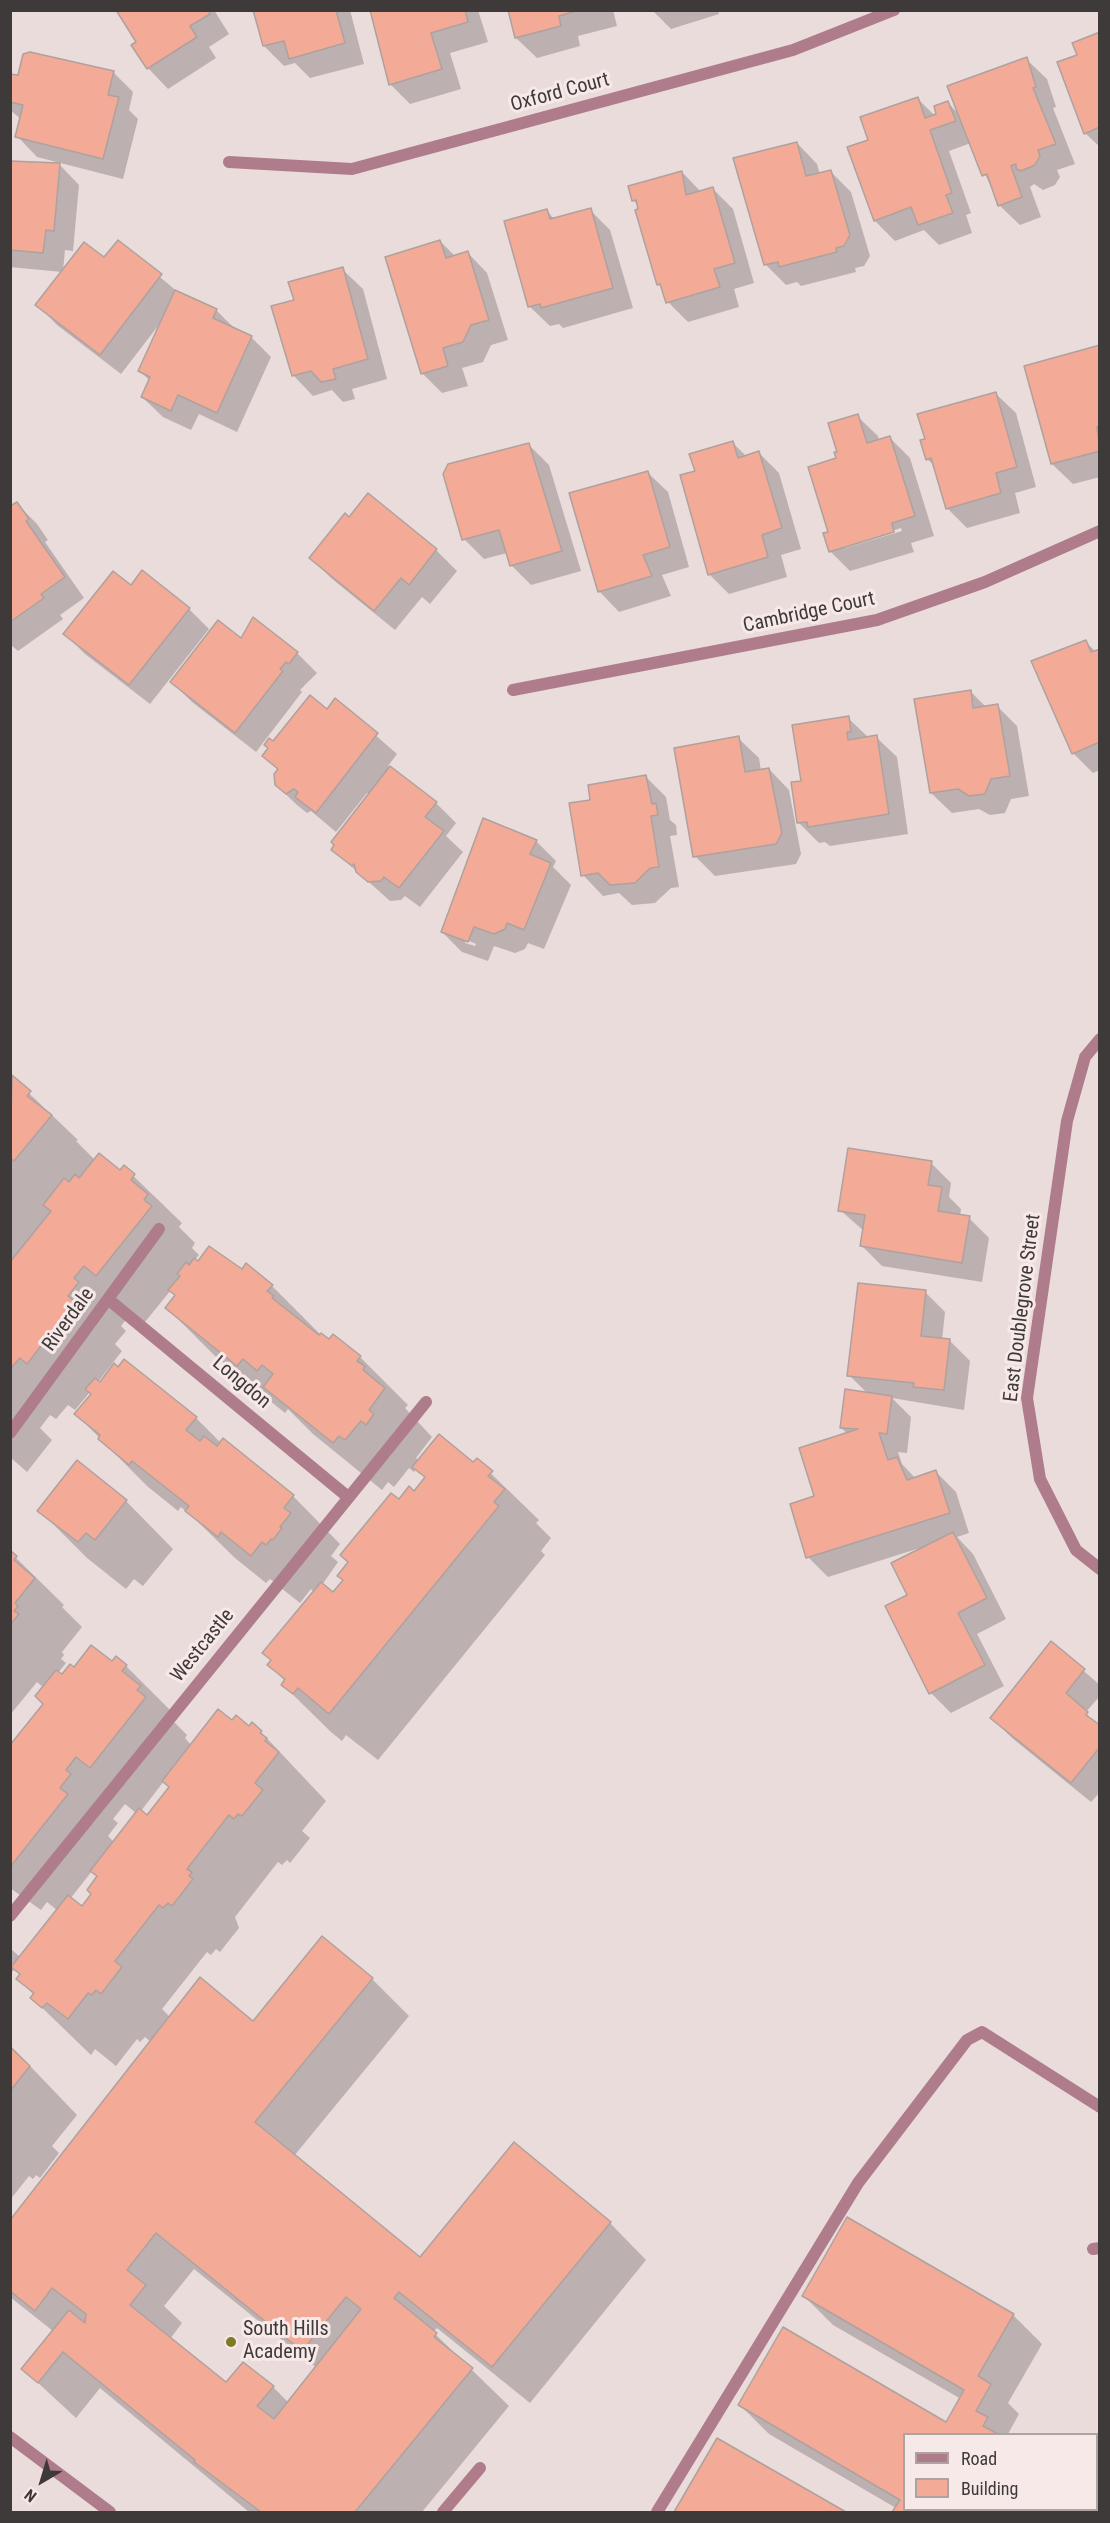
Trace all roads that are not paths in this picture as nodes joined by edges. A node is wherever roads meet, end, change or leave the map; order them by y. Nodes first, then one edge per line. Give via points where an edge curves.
1 (894, 10) edge
2 (229, 162) dead end
3 (1100, 531) edge
4 (513, 690) dead end
5 (1100, 1039) edge
6 (159, 1229) dead end
7 (108, 1299) junction
8 (426, 1402) dead end
9 (10, 1433) edge
10 (348, 1497) junction
11 (1100, 1569) edge
12 (10, 1916) edge
13 (1100, 2107) edge
14 (10, 2437) edge
15 (480, 2468) dead end
16 (110, 2512) edge
17 (443, 2512) edge
18 (657, 2512) edge

1 - 2 street, Oxford Court via 793,50 352,169
3 - 4 street, Cambridge Court via 985,582 877,620
5 - 11 street, East Doublegrove Street via 1085,1057 1067,1121 1027,1398 1040,1479 1076,1550
6 - 7 street, Riverdale
7 - 9 street, Riverdale
7 - 10 street, Longdon
8 - 10 street, Westcastle
10 - 12 street, Westcastle
13 - 18 street via 982,2032 967,2040 858,2183
14 - 16 street
15 - 17 street

